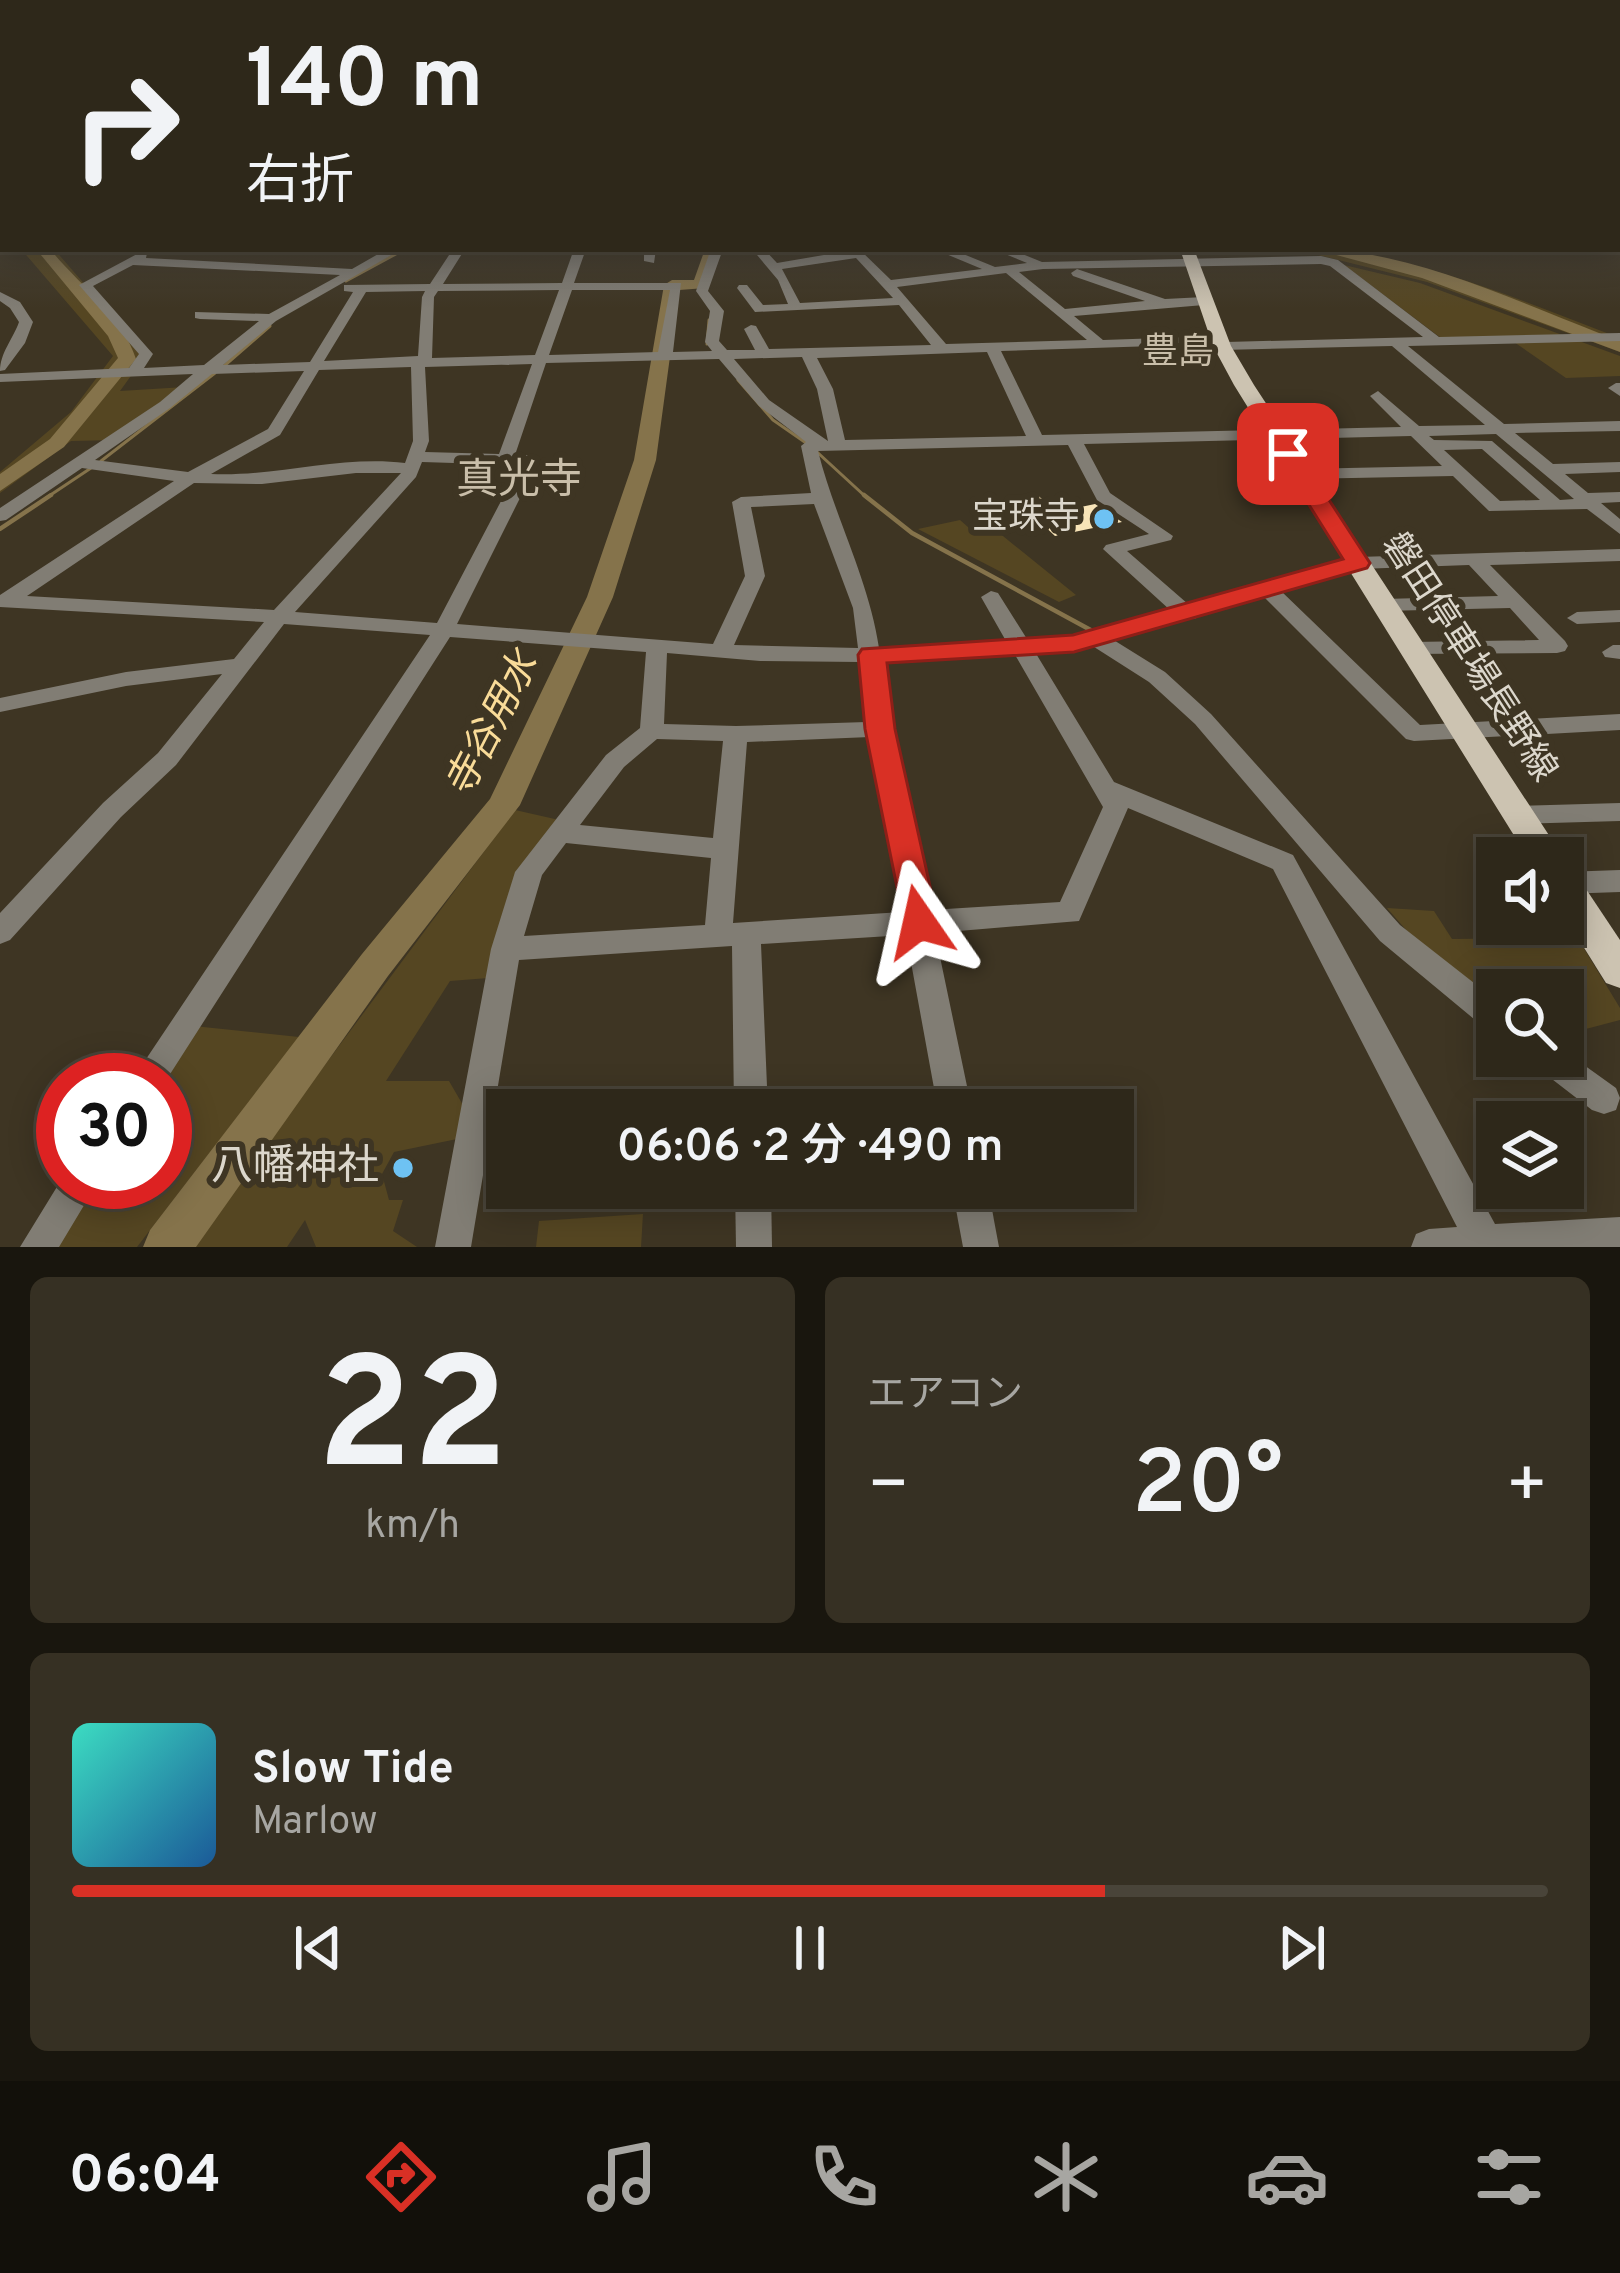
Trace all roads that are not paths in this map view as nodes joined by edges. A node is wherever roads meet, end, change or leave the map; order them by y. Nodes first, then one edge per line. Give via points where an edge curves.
1 (148, 252) edge
2 (186, 252) edge
3 (248, 252) edge
4 (392, 252) edge
5 (457, 252) edge
6 (579, 252) edge
7 (716, 252) edge
8 (761, 252) edge
9 (856, 252) edge
10 (949, 252) edge
11 (1007, 252) edge
12 (1107, 252) edge
13 (1189, 256) edge
14 (130, 261) junction
15 (163, 263) junction
16 (1117, 264) junction
17 (1046, 266) junction
18 (775, 267) junction
19 (238, 268) junction
20 (1002, 270) junction
21 (357, 280) junction
22 (888, 284) junction
23 (568, 288) junction
24 (742, 288) dead end
25 (433, 290) junction
26 (0, 296) edge
27 (902, 301) junction
28 (1204, 301) junction
29 (1166, 303) junction
30 (796, 308) junction
31 (815, 308) junction
32 (1065, 313) junction
33 (200, 315) dead end
34 (272, 318) junction
35 (25, 319) junction
36 (0, 321) edge
37 (751, 329) dead end
38 (1219, 337) junction
39 (1616, 337) edge
40 (1578, 339) junction
41 (1436, 341) junction
42 (1396, 342) junction
43 (18, 344) junction
44 (1100, 344) junction
45 (0, 345) edge
46 (992, 348) junction
47 (943, 350) junction
48 (763, 352) junction
49 (818, 352) junction
50 (665, 355) junction
51 (723, 355) junction
52 (1620, 356) edge
53 (542, 357) junction
54 (421, 360) junction
55 (314, 364) junction
56 (0, 367) edge
57 (211, 368) junction
58 (134, 372) junction
59 (0, 378) edge
60 (1378, 396) dead end
61 (1620, 426) edge
62 (1500, 429) junction
63 (1414, 430) junction
64 (1275, 434) junction
65 (1073, 438) junction
66 (1036, 439) junction
67 (828, 444) junction
68 (1429, 445) junction
69 (505, 460) junction
70 (82, 463) junction
71 (415, 463) junction
72 (1620, 467) edge
73 (1548, 469) junction
74 (1458, 471) junction
75 (1301, 474) junction
76 (189, 479) junction
77 (1620, 497) edge
78 (821, 498) junction
79 (1587, 501) junction
80 (1556, 505) junction
81 (0, 516) edge
82 (1620, 528) edge
83 (1617, 558) edge
84 (1474, 559) junction
85 (1358, 563) junction
86 (1266, 588) junction
87 (991, 597) dead end
88 (3, 600) edge
89 (1515, 602) junction
90 (1382, 605) junction
91 (1188, 615) junction
92 (1620, 616) edge
93 (278, 617) junction
94 (1577, 618) dead end
95 (444, 630) junction
96 (1105, 637) junction
97 (657, 646) junction
98 (1022, 648) junction
99 (1411, 649) junction
100 (721, 651) junction
101 (872, 655) junction
102 (240, 665) junction
103 (0, 705) edge
104 (1620, 722) edge
105 (880, 729) junction
106 (652, 731) junction
107 (1464, 731) junction
108 (736, 734) junction
109 (1110, 790) junction
110 (1620, 812) edge
111 (1518, 815) junction
112 (559, 833) junction
113 (1532, 837) edge
114 (726, 849) junction
115 (1283, 862) junction
116 (1620, 881) edge
117 (1584, 883) edge
118 (1353, 894) junction
119 (1584, 916) edge
120 (919, 922) junction
121 (0, 932) edge
122 (732, 934) junction
123 (506, 949) junction
124 (1620, 972) edge
125 (1476, 1003) edge
126 (166, 1053) edge
127 (1574, 1077) edge
128 (749, 1089) edge
129 (951, 1089) edge
130 (1604, 1099) dead end
131 (63, 1209) edge
132 (753, 1209) edge
133 (974, 1209) edge
134 (1620, 1235) edge
135 (1486, 1245) edge
136 (38, 1247) edge
137 (453, 1247) edge
138 (754, 1247) edge
139 (981, 1247) edge
140 (1429, 1247) edge

1 - 14 street
2 - 15 street
3 - 19 street
4 - 21 street
5 - 25 street
6 - 23 street
7 - 51 street via 702,291 717,311 710,338
8 - 18 street
9 - 18 street
9 - 22 street
10 - 20 street
11 - 17 street
12 - 16 street
13 - 16 street
13 - 28 main road, 磐田停車場長野線
13 - 41 street via 1334,263
14 - 15 street
14 - 58 street via 85,285 146,354
15 - 19 street
16 - 17 street
17 - 20 street
17 - 29 street
18 - 30 street
19 - 21 street
20 - 22 street
20 - 32 street
21 - 25 street
21 - 34 street via 324,288
21 - 55 street
22 - 27 street
23 - 25 street
23 - 50 street via 676,286
23 - 53 street
24 - 30 street via 760,309
25 - 54 street
26 - 35 street
27 - 31 street
27 - 47 street
28 - 29 street
28 - 38 main road, 磐田停車場長野線
29 - 32 street
29 - 38 street
30 - 31 street
31 - 49 street
32 - 44 street
33 - 34 street
34 - 57 street
35 - 36 street
35 - 43 street
37 - 48 street
38 - 42 street
38 - 44 street
38 - 64 main road, 磐田停車場長野線
39 - 40 street
40 - 41 street
40 - 52 street
41 - 42 street
42 - 62 street
43 - 45 street
43 - 56 street
44 - 46 street
46 - 47 street
46 - 66 street
47 - 49 street
48 - 49 street
48 - 51 street
49 - 67 street via 809,356 825,388
50 - 51 street
50 - 53 street
51 - 67 street via 764,403
53 - 54 street
53 - 69 street
54 - 55 street
54 - 71 street
55 - 57 street
55 - 76 street via 274,432
57 - 58 street
57 - 70 street
58 - 59 street
60 - 63 street
61 - 62 street
62 - 63 street
62 - 73 street
63 - 64 street
63 - 68 street
64 - 65 street
64 - 75 main road, 磐田停車場長野線
65 - 66 street
65 - 91 street via 1103,496 1164,536 1113,549
66 - 67 street
67 - 78 street via 809,448
68 - 74 street
68 - 80 street via 1486,444
69 - 71 street
69 - 95 street via 531,460
70 - 76 street
70 - 81 street
71 - 76 street
71 - 93 street
72 - 73 street
73 - 79 street
74 - 75 street
74 - 80 street via 1495,507
75 - 85 main road, 磐田停車場長野線
76 - 88 street
77 - 79 street
78 - 100 street via 741,502 755,576
78 - 101 street via 854,578
79 - 80 street
79 - 82 street
83 - 84 street
84 - 85 street
84 - 89 street
85 - 86 street
85 - 90 main road, 磐田停車場長野線
86 - 91 street
86 - 107 street via 1414,733
87 - 98 street
88 - 93 street
89 - 90 street
89 - 99 street via 1557,646
90 - 99 main road, 磐田停車場長野線
91 - 96 street
92 - 94 street
93 - 95 street
93 - 102 street
95 - 97 street
95 - 126 street
96 - 98 street
96 - 118 street via 1203,719
97 - 100 street
97 - 106 street
98 - 101 street
98 - 109 street
99 - 107 main road, 磐田停車場長野線
100 - 101 street
101 - 105 street
102 - 103 street
102 - 121 street via 167,759
104 - 107 street
105 - 108 street
105 - 120 street
106 - 108 street
106 - 112 street via 616,761
107 - 111 main road, 磐田停車場長野線
108 - 114 street
109 - 115 street
109 - 120 street via 1111,827 1069,913
110 - 111 street
111 - 113 main road, 磐田停車場長野線
112 - 114 street
112 - 123 street via 530,872
114 - 122 street
115 - 118 street
115 - 135 street
116 - 117 street
118 - 125 street
119 - 124 main road
120 - 122 street
120 - 129 street
122 - 123 street
122 - 128 street
123 - 137 street
127 - 130 street
131 - 136 street
132 - 138 street
133 - 139 street
134 - 135 street
135 - 140 street

